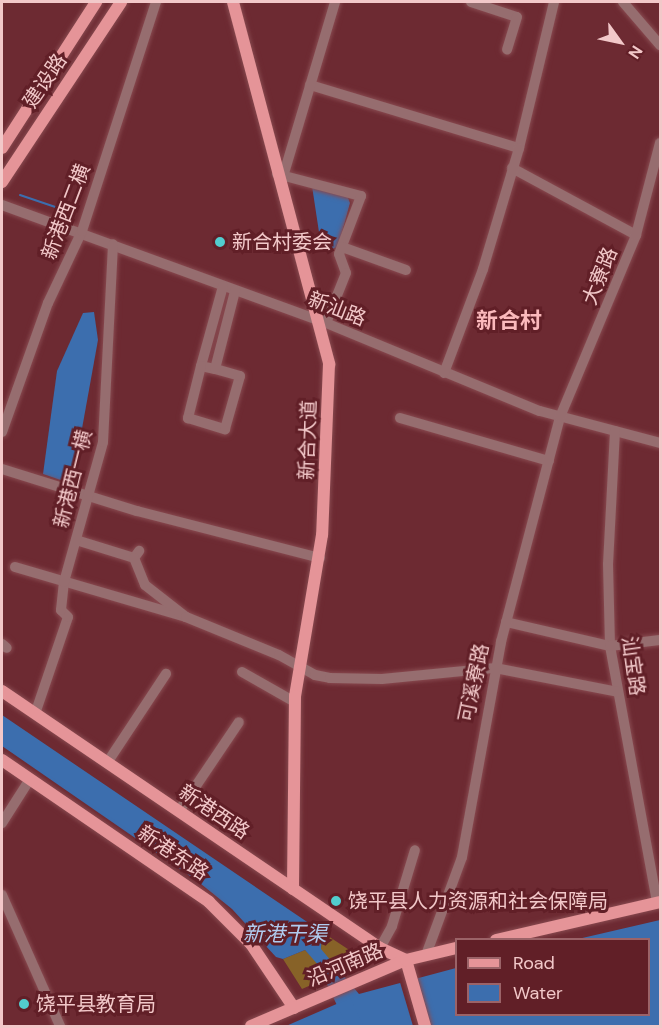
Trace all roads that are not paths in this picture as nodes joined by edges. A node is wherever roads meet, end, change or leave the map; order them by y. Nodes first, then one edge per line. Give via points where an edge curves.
1 (96, 2) edge
2 (121, 2) edge
3 (156, 2) edge
4 (233, 2) edge
5 (335, 2) edge
6 (477, 2) edge
7 (554, 2) edge
8 (623, 2) edge
9 (660, 45) edge
10 (507, 49) dead end
11 (310, 84) junction
12 (660, 143) edge
13 (2, 148) edge
14 (519, 148) junction
15 (512, 168) junction
16 (280, 179) junction
17 (2, 182) edge
18 (2, 205) edge
19 (82, 231) junction
20 (636, 235) junction
21 (113, 244) junction
22 (342, 247) junction
23 (406, 270) dead end
24 (223, 286) junction
25 (235, 291) junction
26 (321, 321) junction
27 (201, 366) junction
28 (214, 369) junction
29 (444, 373) junction
30 (561, 417) junction
31 (400, 418) dead end
32 (615, 431) junction
33 (2, 432) edge
34 (660, 443) edge
35 (549, 461) junction
36 (2, 469) edge
37 (89, 498) junction
38 (76, 540) junction
39 (320, 558) junction
40 (15, 567) dead end
41 (64, 582) junction
42 (186, 617) junction
43 (506, 622) junction
44 (660, 640) edge
45 (610, 646) junction
46 (300, 667) junction
47 (495, 668) junction
48 (242, 672) dead end
49 (166, 674) dead end
50 (2, 691) edge
51 (618, 692) junction
52 (295, 702) junction
53 (35, 714) junction
54 (239, 722) dead end
55 (2, 760) edge
56 (107, 763) junction
57 (30, 779) junction
58 (179, 811) junction
59 (2, 823) edge
60 (415, 850) dead end
61 (293, 889) junction
62 (2, 895) edge
63 (659, 902) edge
64 (500, 938) edge
65 (380, 948) junction
66 (455, 948) edge
67 (426, 955) junction
68 (406, 960) junction
69 (294, 1008) junction
70 (60, 1026) edge
71 (251, 1026) edge
72 (417, 1026) edge
73 (426, 1026) edge

1 - 13 main road, 建设路
2 - 17 main road, 建设路
3 - 19 street, 新港西二横
4 - 16 main road, 新合大道
5 - 11 street
6 - 10 street via 517,17
7 - 14 street
8 - 9 street
11 - 14 street
11 - 16 street
12 - 20 street, 大寮路
14 - 15 street
15 - 20 street
15 - 29 street via 483,269
16 - 22 street via 361,196
16 - 26 main road, 新合大道
18 - 19 street, 新汕路
19 - 21 street, 新汕路
19 - 33 street, 新港西二横 via 48,303
20 - 30 street, 大寮路
21 - 24 street, 新汕路
21 - 37 street, 新港西一横 via 103,442
22 - 23 street
22 - 26 street via 339,254 346,273
24 - 25 street, 新汕路
24 - 27 street
25 - 26 street, 新汕路
25 - 28 street
26 - 29 street, 新汕路
26 - 39 main road, 新合大道 via 329,364
27 - 28 street
27 - 28 street via 188,418 225,429 240,376
29 - 30 street, 新汕路
30 - 32 street, 新汕路
30 - 35 street, 可溪寮路
31 - 35 street
32 - 34 street, 新汕路
32 - 45 street, 汕宝路 via 608,564
35 - 43 street, 可溪寮路
36 - 37 street
37 - 38 street, 新港西一横
37 - 39 street
38 - 41 street, 新港西一横
38 - 42 street via 136,554 145,585
39 - 46 main road, 新合大道
40 - 41 street
41 - 42 street
41 - 53 street, 新港西一横 via 62,610 68,617
42 - 46 street
43 - 45 street
43 - 47 street, 可溪寮路
44 - 45 street
45 - 51 street, 汕宝路
46 - 47 street via 315,675 359,679
46 - 52 main road, 新合大道
47 - 51 street
47 - 67 street, 可溪寮路 via 462,857
48 - 52 street
49 - 56 street
50 - 53 main road, 新港西路
51 - 63 street, 汕宝路
52 - 61 main road, 新合大道
53 - 56 main road, 新港西路
54 - 58 street
55 - 57 main road, 新港东路
56 - 58 main road, 新港西路
57 - 59 street
57 - 69 main road, 新港东路 via 209,902 251,944
58 - 61 main road, 新港西路
60 - 65 street via 392,926
61 - 65 main road, 新港西路
62 - 70 street
63 - 64 main road
65 - 68 main road, 新港西路
66 - 67 main road, 沿河南路
67 - 68 main road, 沿河南路
68 - 69 main road, 沿河南路
68 - 72 main road via 403,977
68 - 73 main road
69 - 71 main road, 沿河南路

